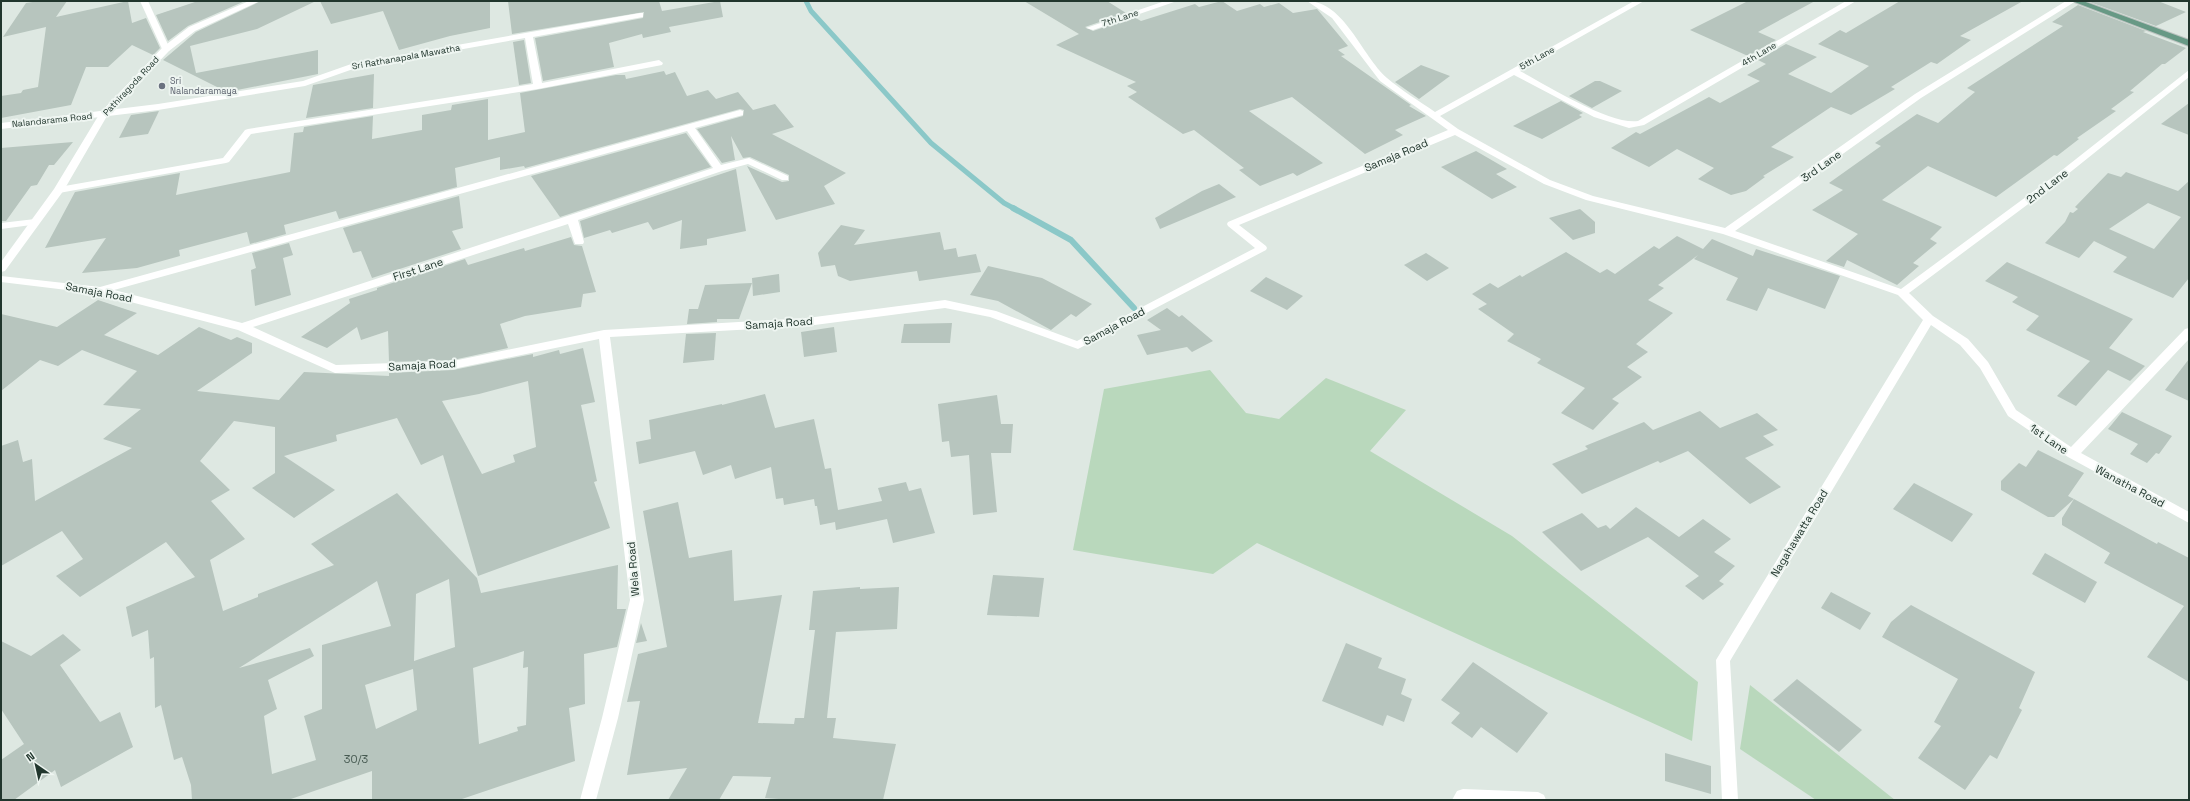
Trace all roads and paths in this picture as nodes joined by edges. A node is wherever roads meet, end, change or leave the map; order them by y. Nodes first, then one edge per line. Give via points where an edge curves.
1 (144, 1) edge
2 (256, 1) edge
3 (1173, 1) edge
4 (1311, 1) edge
5 (1640, 1) edge
6 (1852, 1) edge
7 (2072, 1) edge
8 (2076, 1) edge
9 (640, 15) dead end
10 (1090, 28) dead end
11 (530, 35) junction
12 (2189, 43) edge
13 (166, 49) junction
14 (659, 63) dead end
15 (1513, 71) junction
16 (2189, 73) edge
17 (538, 86) junction
18 (740, 113) dead end
19 (103, 115) junction
20 (1434, 116) junction
21 (1, 126) edge
22 (689, 127) junction
23 (1455, 131) junction
24 (719, 169) junction
25 (785, 178) dead end
26 (59, 190) junction
27 (572, 218) junction
28 (35, 222) junction
29 (1, 226) edge
30 (1727, 232) junction
31 (579, 242) dead end
32 (1, 269) edge
33 (1, 279) edge
34 (100, 290) junction
35 (1902, 293) junction
36 (1929, 318) junction
37 (242, 328) junction
38 (2189, 332) edge
39 (604, 334) junction
40 (2072, 454) junction
41 (2189, 518) edge
42 (588, 800) edge
43 (1460, 800) edge
44 (1538, 800) edge
45 (1730, 800) edge

1 - 13 street
2 - 13 street, Pathiragoda Road via 192,29
3 - 10 street, 7th Lane
4 - 20 street via 1335,16 1383,79
5 - 15 street, 5th Lane
6 - 15 street, 4th Lane via 1641,123 1629,125 1596,116
7 - 30 street, 3rd Lane via 1918,96
8 - 12 main road
9 - 11 street, Sri Rathanapala Mawatha
11 - 17 street
11 - 19 street, Sri Rathanapala Mawatha via 354,66 304,84
13 - 19 street, Pathiragoda Road
14 - 17 street
15 - 20 street, 5th Lane
16 - 35 street, 2nd Lane via 2060,176
17 - 26 street via 248,132 226,160
18 - 22 street
19 - 21 street, Nalandarama Road
19 - 26 street, Pathiragoda Road
20 - 23 street
22 - 24 street
22 - 34 street
23 - 30 street via 1546,182 1590,198
23 - 39 street, Samaja Road via 1232,224 1262,248 1078,345 992,314 945,304 807,322
24 - 25 street, First Lane via 749,161
24 - 27 street, First Lane
26 - 28 street, Pathiragoda Road
27 - 31 street
27 - 37 street, First Lane
28 - 29 street
28 - 32 street, Pathiragoda Road
30 - 35 street
33 - 34 street, Samaja Road
34 - 37 street, Samaja Road
35 - 36 street
36 - 40 street, 1st Lane via 1964,342 1984,365 2012,413
36 - 45 street, Nagahawatta Road via 1724,660
37 - 39 street, Samaja Road via 335,369 453,365
38 - 40 street, 1st Lane
39 - 42 street, Wela Road via 637,600
40 - 41 street, Wanatha Road
43 - 44 street via 1463,796

